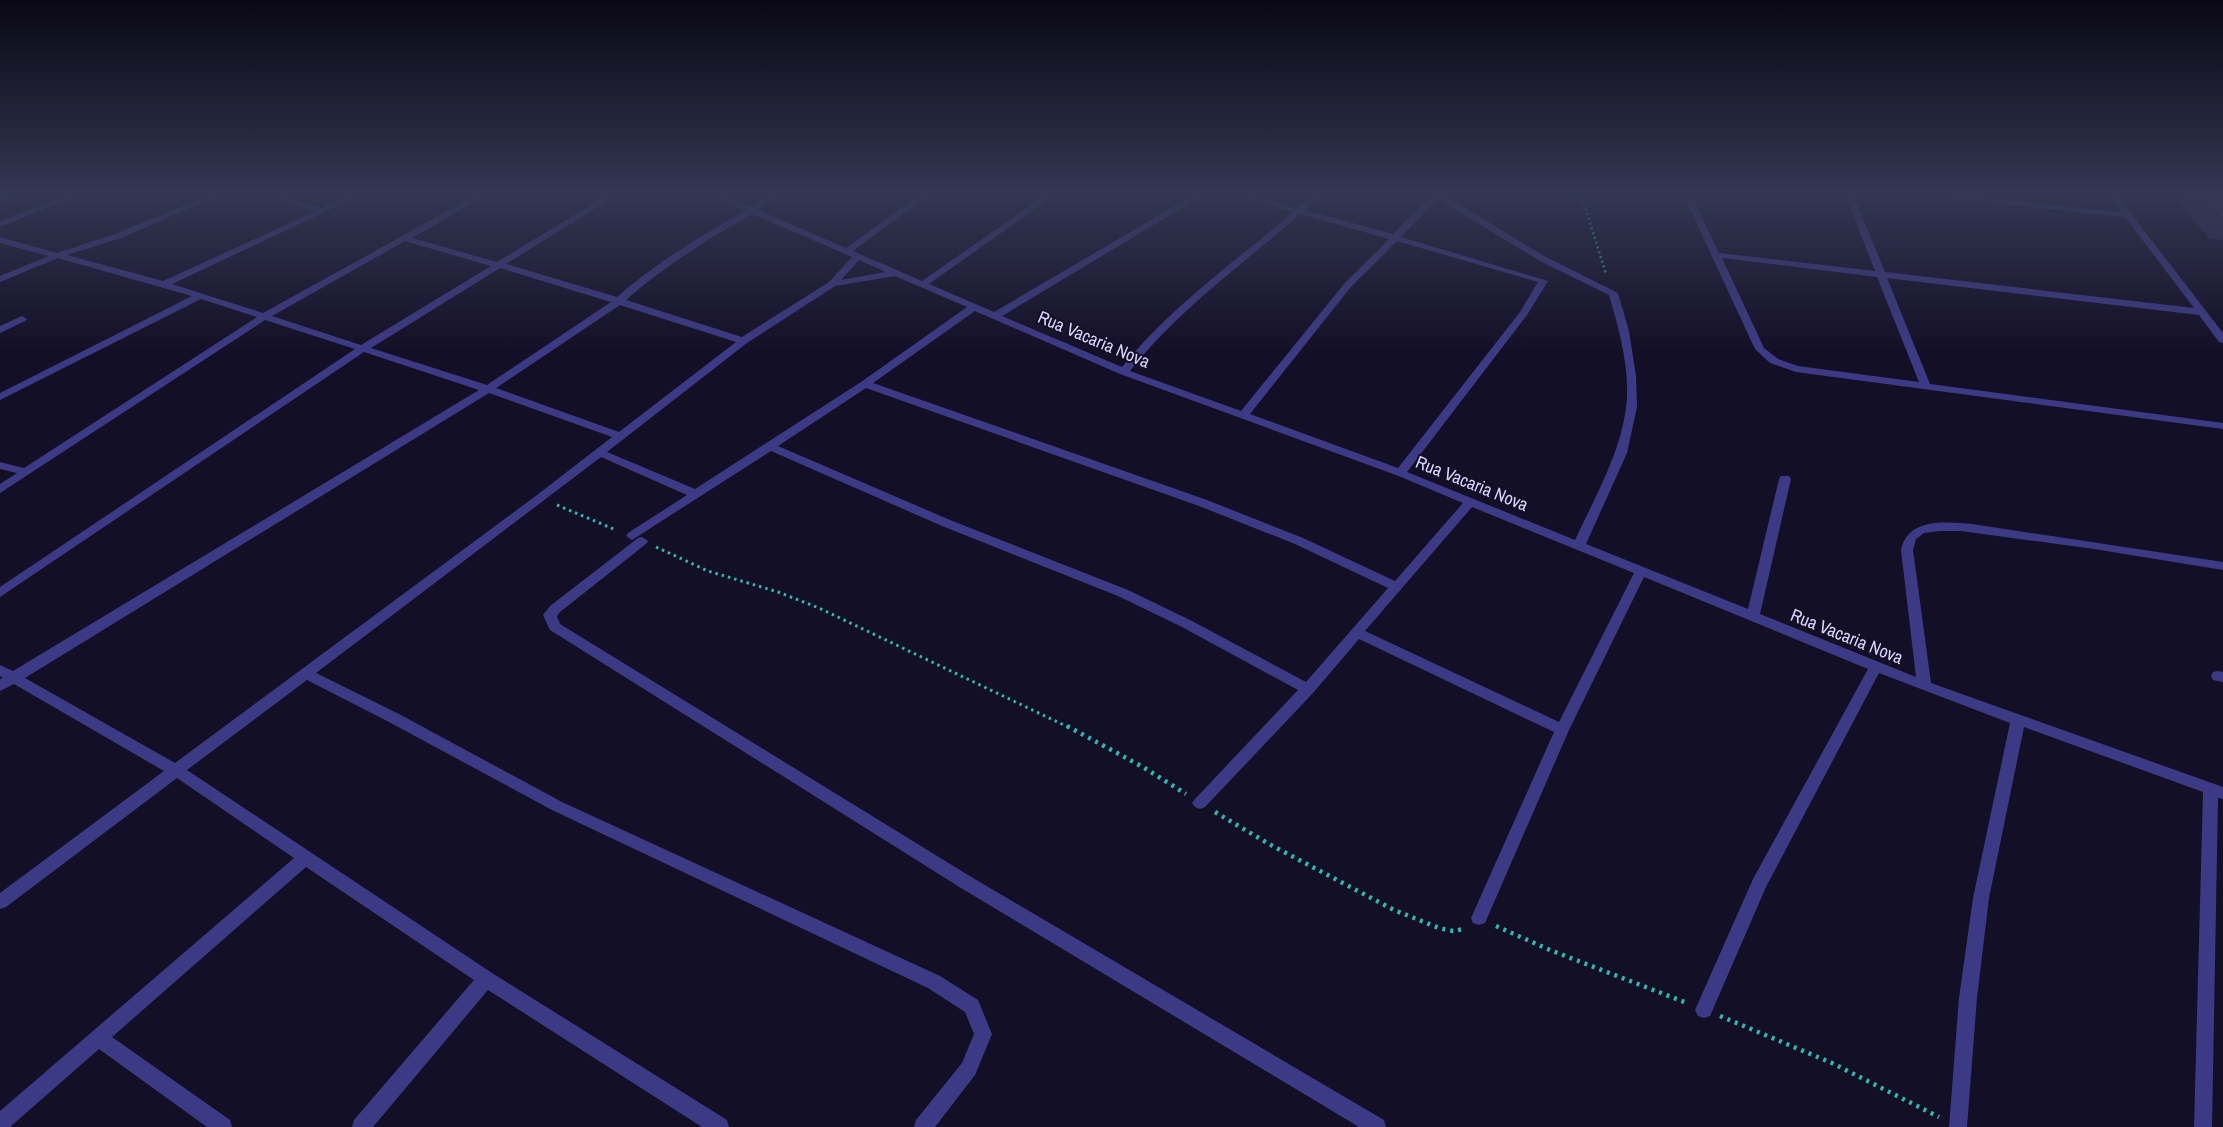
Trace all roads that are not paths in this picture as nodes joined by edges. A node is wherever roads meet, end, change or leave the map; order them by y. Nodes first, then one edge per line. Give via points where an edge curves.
1 (23, 247) edge
2 (85, 247) edge
3 (244, 247) edge
4 (388, 247) edge
5 (434, 247) edge
6 (529, 247) edge
7 (689, 247) edge
8 (837, 247) edge
9 (853, 247) edge
10 (977, 247) edge
11 (1112, 247) edge
12 (1256, 247) edge
13 (1387, 247) edge
14 (1425, 247) edge
15 (1524, 247) edge
16 (1713, 247) edge
17 (1870, 247) edge
18 (2152, 247) edge
19 (847, 251) junction
20 (1717, 255) junction
21 (56, 256) junction
22 (858, 256) junction
23 (1553, 264) junction
24 (499, 265) junction
25 (898, 273) junction
26 (1881, 274) junction
27 (0, 279) edge
28 (1543, 282) junction
29 (164, 284) junction
30 (832, 284) junction
31 (923, 284) junction
32 (200, 296) junction
33 (620, 301) junction
34 (974, 307) junction
35 (2201, 312) junction
36 (264, 316) junction
37 (995, 316) junction
38 (22, 320) dead end
39 (0, 330) edge
40 (2223, 340) edge
41 (743, 341) junction
42 (363, 348) junction
43 (1124, 372) junction
44 (866, 384) junction
45 (1925, 385) junction
46 (488, 389) junction
47 (0, 398) edge
48 (1244, 415) junction
49 (2223, 426) edge
50 (620, 436) junction
51 (772, 447) junction
52 (598, 452) junction
53 (0, 465) edge
54 (26, 472) junction
55 (1400, 472) junction
56 (1785, 479) dead end
57 (0, 490) edge
58 (696, 494) junction
59 (1471, 502) junction
60 (1579, 545) junction
61 (2223, 566) edge
62 (1640, 571) junction
63 (1397, 587) junction
64 (0, 593) edge
65 (1753, 617) junction
66 (1357, 633) junction
67 (1876, 666) junction
68 (306, 674) junction
69 (4, 678) edge
70 (1924, 686) junction
71 (1308, 689) junction
72 (2018, 720) junction
73 (1562, 730) junction
74 (176, 772) junction
75 (2217, 791) edge
76 (1200, 803) road end
77 (305, 858) junction
78 (0, 902) edge
79 (1479, 918) road end
80 (486, 979) junction
81 (1704, 1010) dead end
82 (98, 1038) junction
83 (0, 1123) edge
84 (718, 1126) edge
85 (223, 1127) edge
86 (361, 1127) edge
87 (922, 1127) edge
88 (1377, 1127) edge
89 (1958, 1127) edge
90 (2203, 1127) edge

1 - 21 street
2 - 21 street
3 - 29 street
4 - 36 street
5 - 24 street
6 - 24 street
7 - 33 street via 645,278
8 - 19 street, Rua Vacaria Nova
9 - 19 street
10 - 31 street
11 - 37 street
12 - 43 street via 1209,283 1157,332
13 - 48 street via 1347,286
14 - 28 street
15 - 23 street
16 - 20 street
17 - 26 street
18 - 35 street
19 - 22 street, Rua Vacaria Nova
20 - 26 street
20 - 45 street via 1760,349 1774,362 1796,369
21 - 27 street
21 - 29 street
22 - 25 street, Rua Vacaria Nova
22 - 30 street
23 - 28 street
23 - 60 street via 1612,293 1624,331 1631,376 1632,407 1620,453
24 - 33 street
24 - 42 street
25 - 30 street
25 - 31 street, Rua Vacaria Nova
26 - 35 street
26 - 45 street
28 - 55 street via 1497,349
29 - 32 street
30 - 41 street
31 - 34 street, Rua Vacaria Nova
32 - 36 street
32 - 47 street
33 - 41 street
33 - 46 street
34 - 37 street, Rua Vacaria Nova
34 - 44 street
35 - 40 street
36 - 42 street
36 - 54 street
37 - 43 street, Rua Vacaria Nova
38 - 39 street
41 - 50 street
42 - 46 street
42 - 64 street
43 - 48 street, Rua Vacaria Nova
44 - 51 street
44 - 63 street via 1203,503 1299,541
45 - 49 street
46 - 50 street
46 - 69 street
48 - 55 street, Rua Vacaria Nova
50 - 52 street
51 - 58 street
51 - 71 street via 946,523 1123,593
52 - 58 street
52 - 68 street
53 - 54 street
54 - 57 street
55 - 59 street, Rua Vacaria Nova
56 - 65 street
58 - 88 street via 555,609 550,615 555,627 967,883
59 - 60 street, Rua Vacaria Nova
59 - 63 street
60 - 62 street, Rua Vacaria Nova
61 - 70 street via 1975,529 1935,527 1919,531 1912,536 1907,550
62 - 65 street, Rua Vacaria Nova
62 - 73 street
63 - 66 street
65 - 67 street, Rua Vacaria Nova
66 - 71 street
66 - 73 street
67 - 70 street, Rua Vacaria Nova
67 - 81 street via 1759,884
68 - 74 street
68 - 87 street via 557,806 934,982 972,1006 983,1034 969,1069
69 - 74 street
70 - 72 street, Rua Vacaria Nova
71 - 76 street
72 - 75 street, Rua Vacaria Nova
72 - 89 street via 1982,898 1968,998
73 - 79 street
74 - 77 street
74 - 78 street
75 - 90 street
77 - 80 street
77 - 82 street
80 - 84 street
80 - 86 street
82 - 83 street
82 - 85 street

